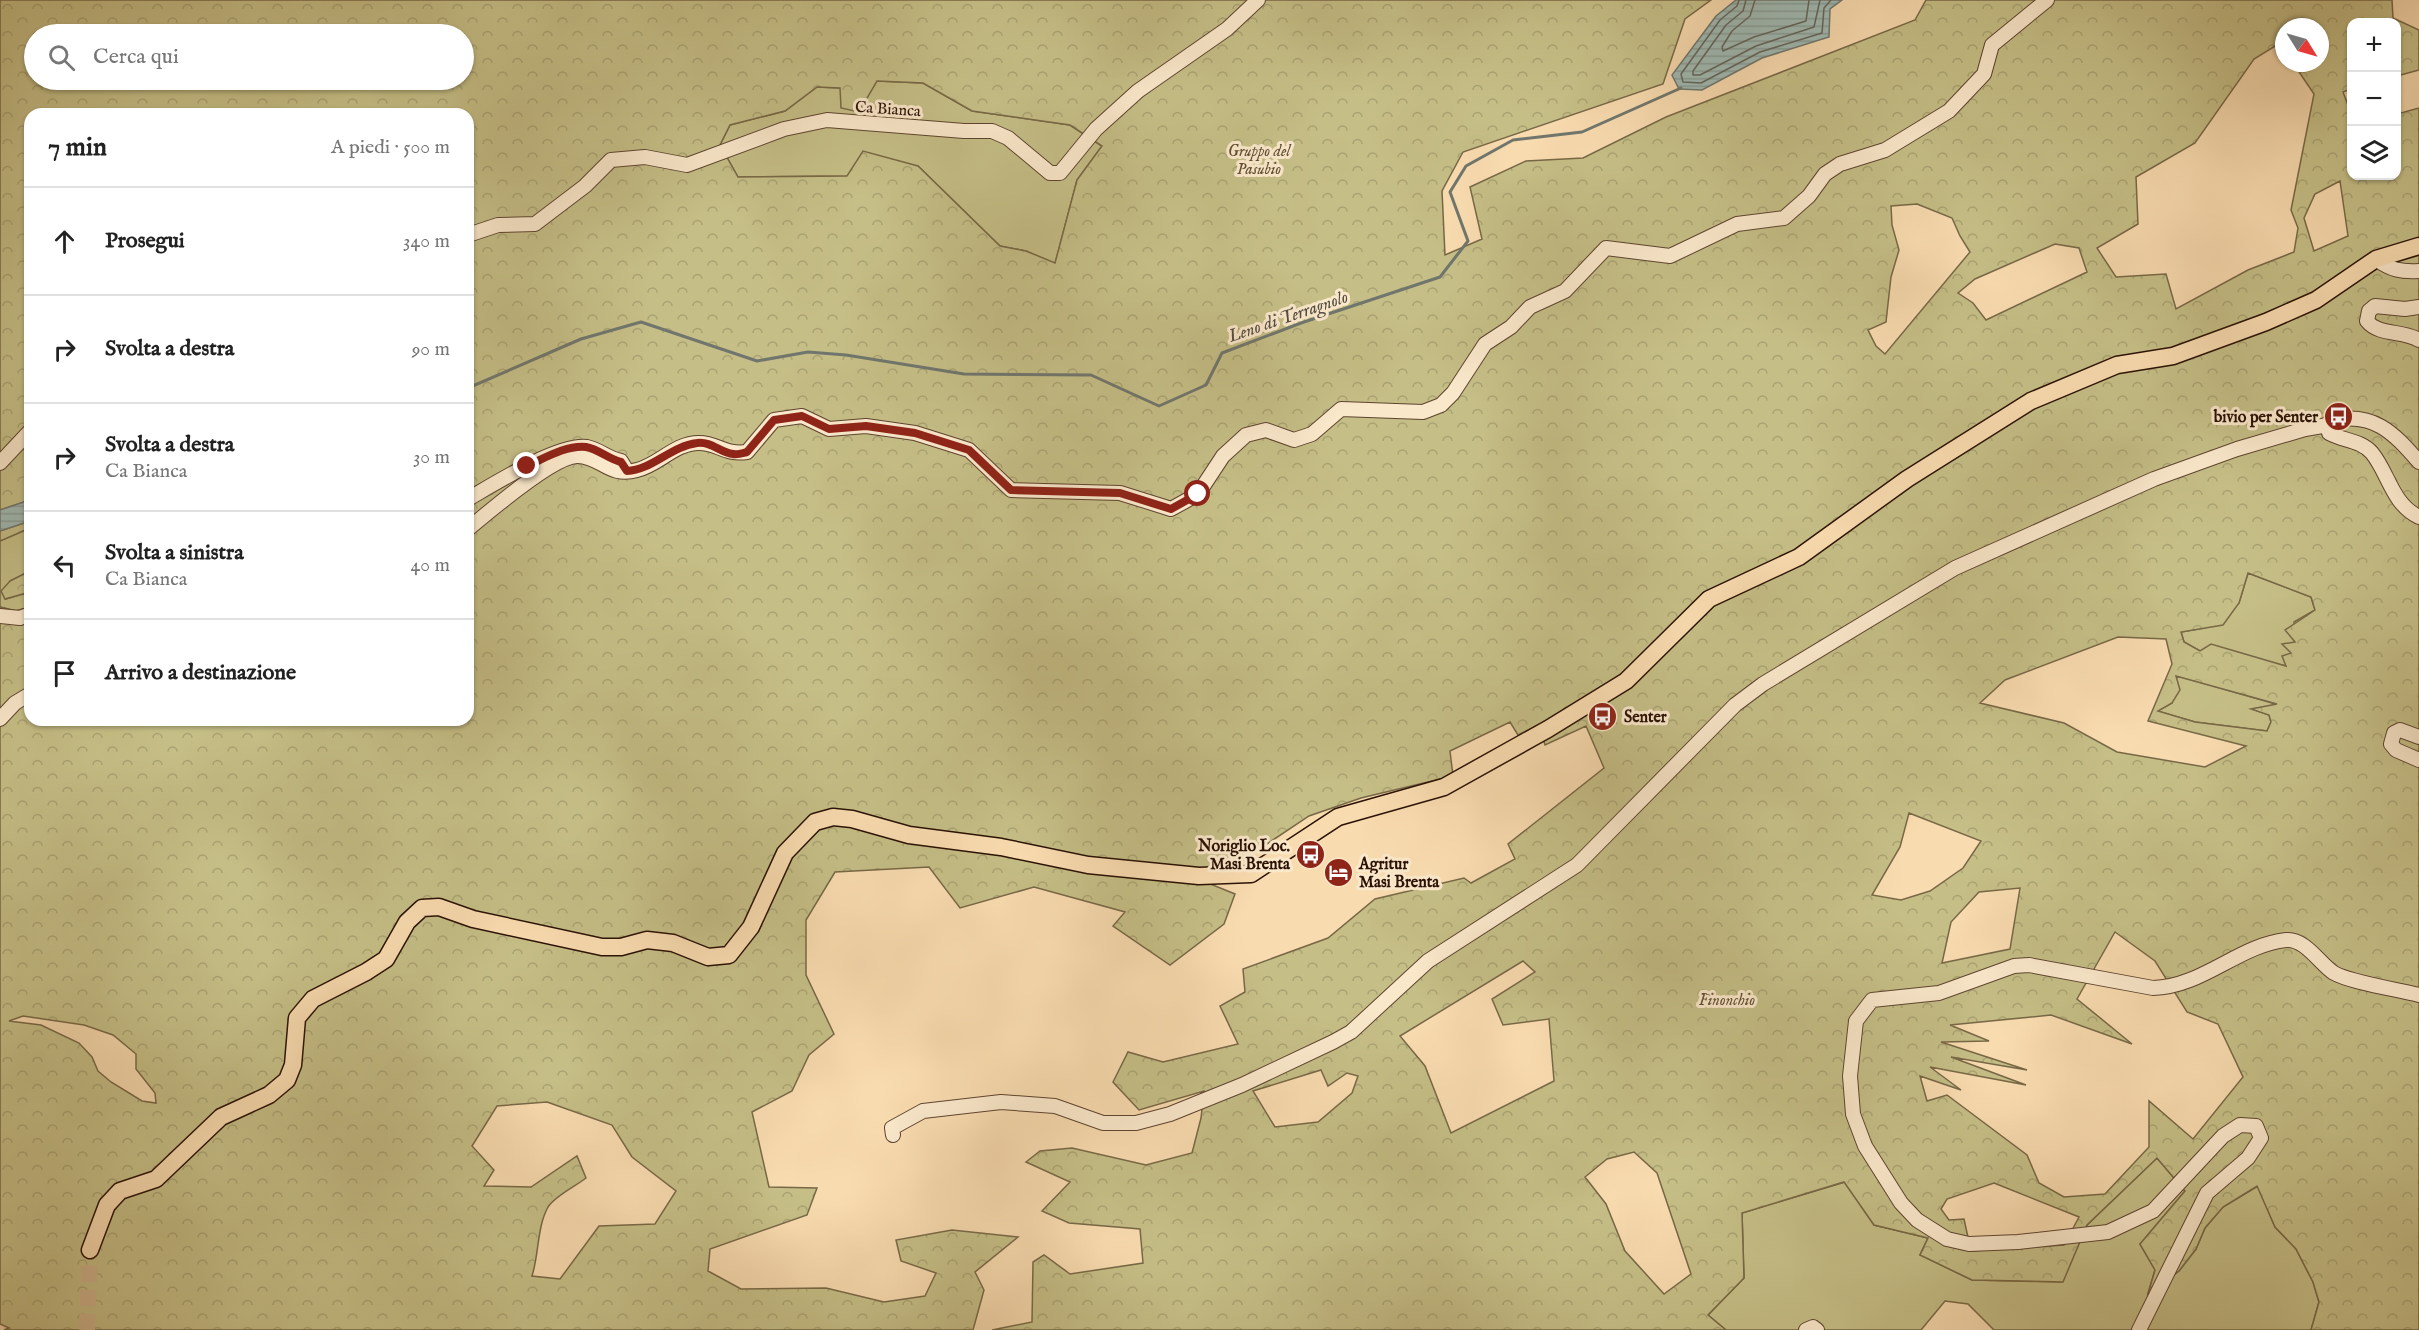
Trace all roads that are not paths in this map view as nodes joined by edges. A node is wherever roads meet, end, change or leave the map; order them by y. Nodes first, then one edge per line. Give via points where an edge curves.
1 (1258, 0) edge
2 (2047, 0) edge
3 (474, 233) edge
4 (2419, 246) edge
5 (2376, 259) junction
6 (2419, 271) edge
7 (2419, 307) edge
8 (2419, 340) edge
9 (2328, 425) junction
10 (24, 437) edge
11 (2419, 462) edge
12 (0, 463) edge
13 (627, 471) junction
14 (474, 496) edge
15 (2419, 518) edge
16 (474, 524) edge
17 (24, 615) edge
18 (0, 616) edge
19 (24, 697) edge
20 (0, 719) edge
21 (2419, 737) edge
22 (2419, 760) edge
23 (2419, 995) edge
24 (893, 1135) dead end
25 (90, 1250) tunnel mouth
26 (1806, 1330) edge
27 (1817, 1330) edge
28 (2139, 1330) edge

1 - 3 street, Ca Bianca via 1227,29 1138,91 1096,129 1060,172 1050,173 1008,138 992,131 827,120 784,129 687,165 645,157 611,160 585,186 535,224 498,225
2 - 13 street via 1992,45 1984,74 1949,111 1885,150 1840,164 1784,218 1737,224 1670,256 1606,248 1565,291 1530,307 1511,327 1485,344 1441,405 1423,412 1341,409 1312,434 1294,440 1266,430 1246,435 1223,456 1198,494 1171,509 1120,493 1011,490 969,450 915,433 866,426 829,429 802,416 774,420 747,452 731,454 699,442 677,447 638,470
4 - 5 main road
5 - 6 street via 2403,272
5 - 25 main road via 2316,300 2266,322 2173,356 2117,364 2031,401 1907,479 1799,557 1709,599 1626,681 1548,729 1444,788 1338,817 1251,874 1199,876 1088,865 1001,847 909,835 833,817 815,822 784,853 751,927 729,955 708,957 673,943 647,940 602,947 473,920 439,907 422,908 407,922 386,959 313,999 297,1018 293,1065 287,1080 269,1095 221,1117 156,1179 120,1191 107,1205
7 - 8 street via 2375,306 2367,321 2379,330
9 - 11 street via 2330,421 2354,418 2385,428
9 - 15 street via 2330,433 2356,442 2373,454 2400,502
9 - 24 street via 2237,449 2154,479 1965,563 1772,678 1735,705 1577,865 1428,961 1351,1032 1333,1042 1242,1085 1170,1114 1136,1123 1103,1123 1055,1106 1001,1102 923,1110 892,1128
10 - 12 street
13 - 14 street via 621,462 588,447 569,449 527,466
13 - 16 street via 613,471 576,455 530,480
17 - 18 street
19 - 20 street
21 - 22 street via 2400,730 2394,733 2391,744
23 - 28 street via 2336,975 2306,947 2289,939 2262,946 2173,987 2153,988 2029,965 2014,966 1939,993 1872,1000 1856,1021 1850,1076 1853,1114 1864,1146 1901,1203 1917,1220 1947,1239 1969,1244 2018,1242 2108,1232 2154,1211 2223,1136 2240,1125 2256,1126 2261,1138 2248,1158 2207,1193
26 - 27 street

